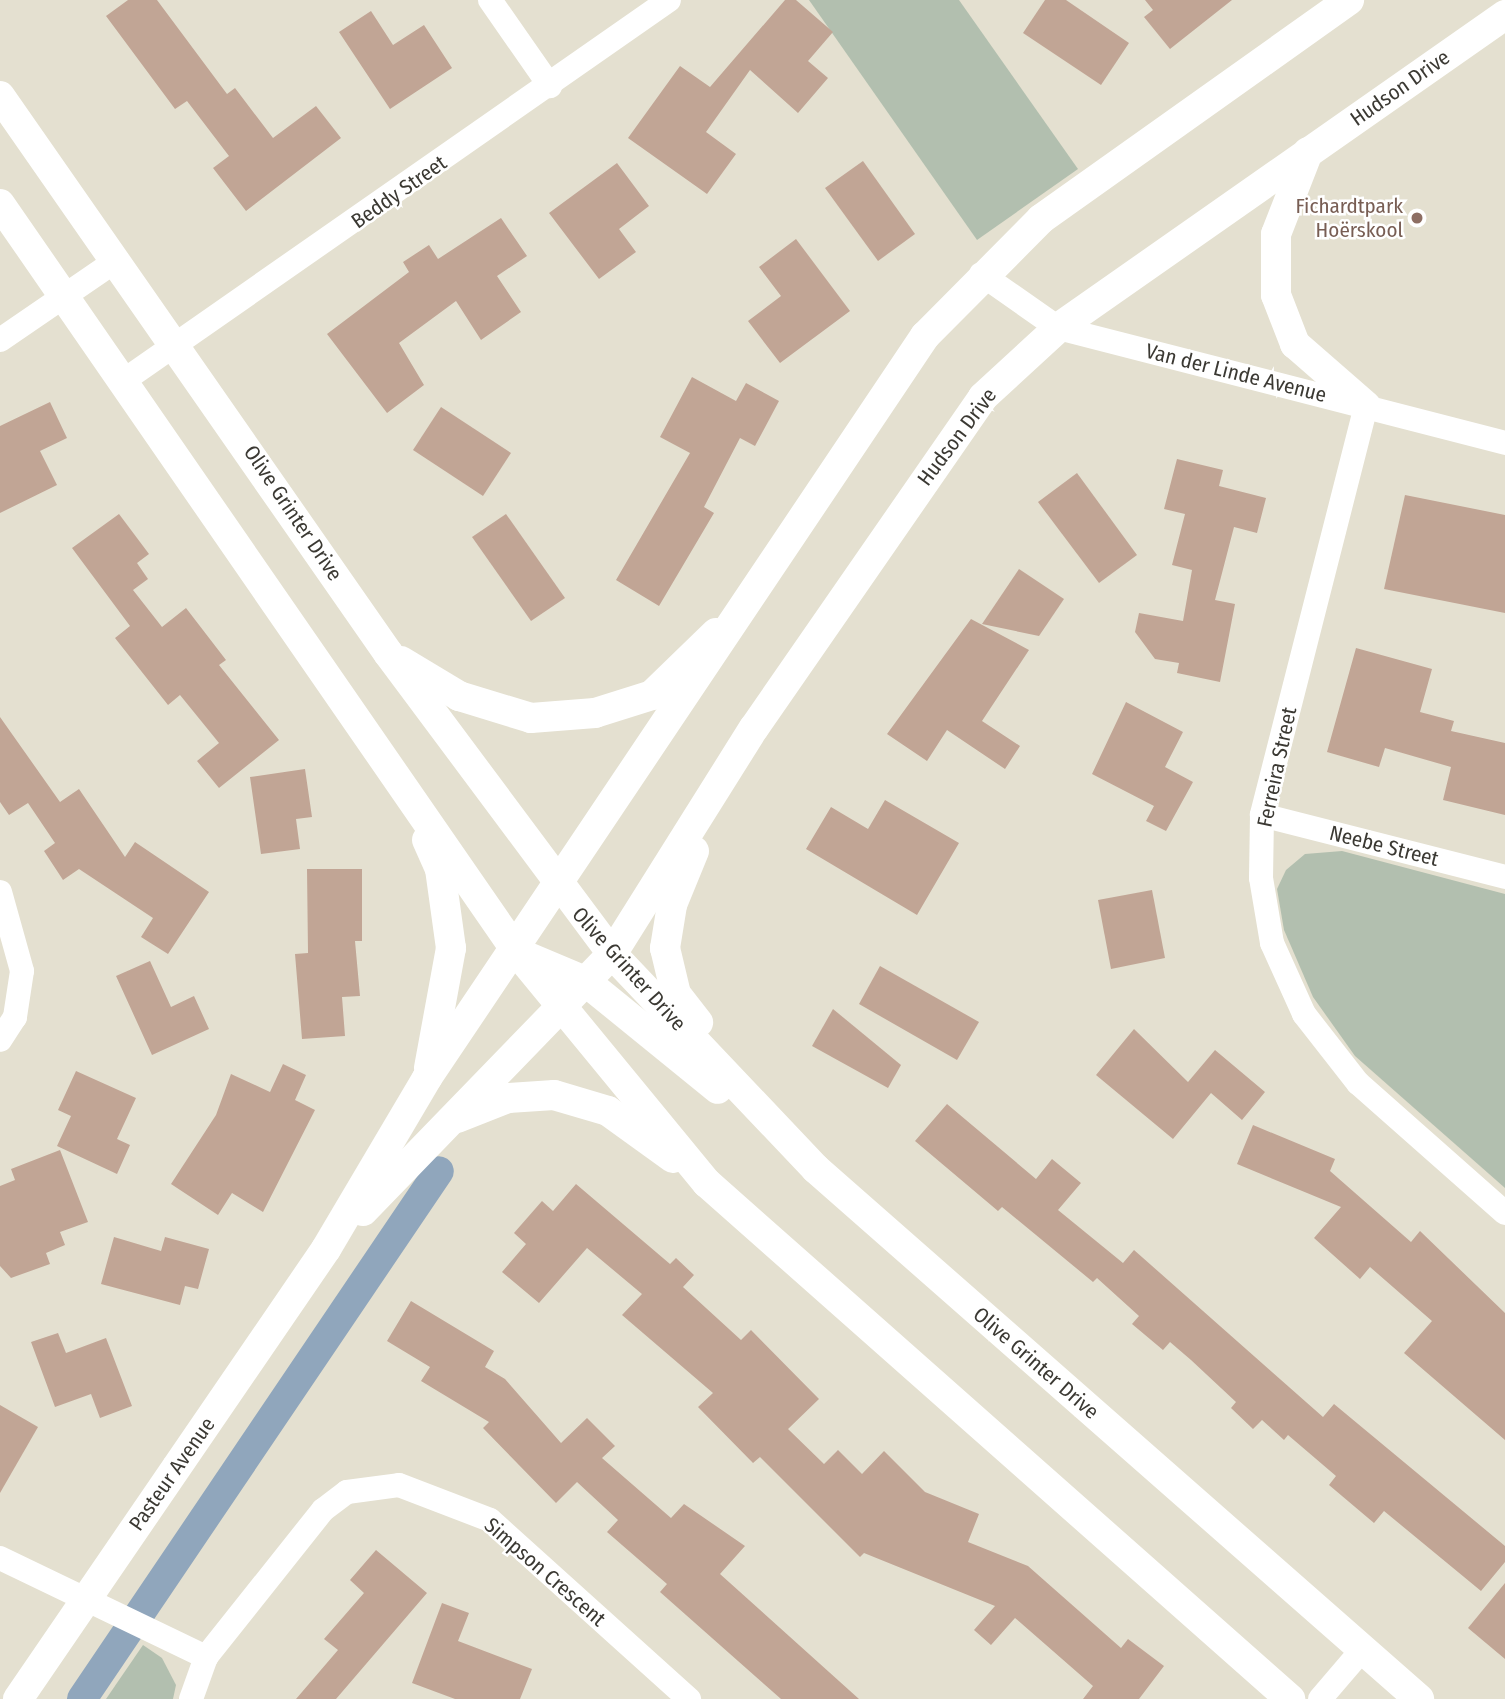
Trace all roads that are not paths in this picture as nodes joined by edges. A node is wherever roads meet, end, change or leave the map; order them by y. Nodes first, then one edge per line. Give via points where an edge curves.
1 (490, 0) edge
2 (669, 0) edge
3 (1349, 0) edge
4 (1505, 15) edge
5 (550, 86) junction
6 (0, 96) edge
7 (1308, 152) junction
8 (0, 204) edge
9 (117, 260) junction
10 (981, 274) junction
11 (65, 295) junction
12 (1058, 328) junction
13 (0, 340) edge
14 (179, 346) junction
15 (126, 379) junction
16 (1366, 406) junction
17 (1505, 443) edge
18 (763, 586) junction
19 (388, 653) junction
20 (754, 729) junction
21 (397, 770) junction
22 (1262, 815) junction
23 (1505, 877) edge
24 (558, 888) junction
25 (0, 892) edge
26 (517, 952) junction
27 (612, 954) junction
28 (585, 981) junction
29 (561, 1005) junction
30 (0, 1040) edge
31 (427, 1078) junction
32 (449, 1121) junction
33 (816, 1169) junction
34 (707, 1183) junction
35 (1505, 1213) edge
36 (326, 1249) junction
37 (0, 1558) edge
38 (86, 1598) junction
39 (1362, 1650) junction
40 (206, 1657) junction
41 (18, 1699) edge
42 (191, 1699) edge
43 (689, 1699) edge
44 (1290, 1699) edge
45 (1320, 1699) edge
46 (1419, 1699) edge

1 - 5 street
2 - 5 street, Beddy Street
3 - 10 street via 1041,219
4 - 7 street, Hudson Drive
5 - 14 street, Beddy Street
6 - 9 street, Olive Grinter Drive
7 - 12 street, Hudson Drive
7 - 16 street via 1276,234 1276,295 1295,344
8 - 11 street
9 - 11 street
9 - 14 street, Olive Grinter Drive
10 - 12 street, Van der Linde Avenue
10 - 18 street via 925,336
11 - 13 street
11 - 15 street
12 - 16 street, Van der Linde Avenue
12 - 20 street, Hudson Drive via 983,397
14 - 15 street, Beddy Street
14 - 19 street, Olive Grinter Drive
15 - 21 street
16 - 17 street, Van der Linde Avenue
16 - 22 street, Ferreira Street
18 - 19 street via 652,695 595,713 531,718 459,696
18 - 24 street
19 - 24 street, Olive Grinter Drive
20 - 27 street, Hudson Drive
20 - 33 street via 682,875 665,948 676,994
21 - 26 street
21 - 31 street via 440,869 447,906 448,980
22 - 23 street, Neebe Street
22 - 35 street, Ferreira Street via 1261,878 1272,943 1304,1014 1358,1083
24 - 26 street
24 - 27 street, Olive Grinter Drive
25 - 30 street via 22,971 15,1017
26 - 28 street
26 - 29 street
26 - 31 street, Pasteur Avenue
27 - 28 street, Hudson Drive
27 - 33 street, Olive Grinter Drive
28 - 29 street, Hudson Drive
28 - 33 street
29 - 32 street, Pasteur Avenue
29 - 34 street
31 - 36 street, Pasteur Avenue
32 - 34 street via 508,1098 554,1095 608,1111
32 - 36 street, Pasteur Avenue
33 - 39 street, Olive Grinter Drive
34 - 44 street
36 - 38 street, Pasteur Avenue
37 - 38 street
38 - 40 street
38 - 41 street, Pasteur Avenue
39 - 45 street
39 - 46 street, Olive Grinter Drive
40 - 42 street, Simpson Crescent
40 - 43 street, Simpson Crescent via 323,1510 347,1492 399,1485 490,1520

